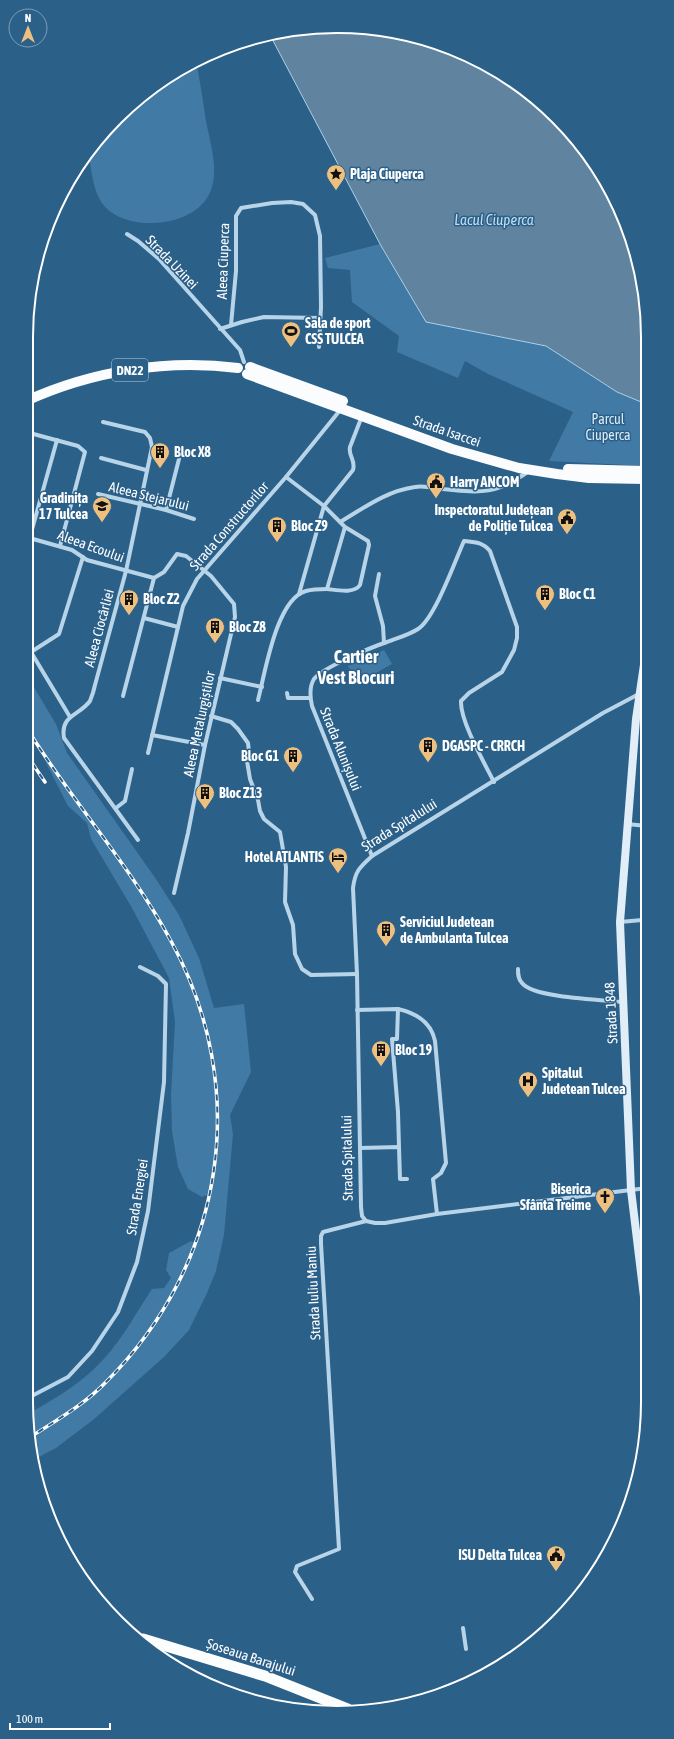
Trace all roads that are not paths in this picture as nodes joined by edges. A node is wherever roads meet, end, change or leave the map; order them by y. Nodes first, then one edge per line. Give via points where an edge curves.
1 (127, 234) dead end
2 (320, 318) junction
3 (231, 325) junction
4 (220, 329) junction
5 (319, 347) dead end
6 (245, 368) junction
7 (33, 398) edge
8 (344, 405) junction
9 (362, 416) junction
10 (103, 422) dead end
11 (33, 434) edge
12 (57, 440) junction
13 (101, 458) dead end
14 (179, 459) dead end
15 (146, 470) junction
16 (531, 470) junction
17 (641, 471) edge
18 (286, 477) junction
19 (641, 479) edge
20 (98, 494) dead end
21 (139, 504) junction
22 (324, 506) junction
23 (166, 510) junction
24 (194, 519) dead end
25 (33, 520) edge
26 (340, 522) junction
27 (345, 528) junction
28 (33, 538) edge
29 (60, 546) junction
30 (84, 557) junction
31 (204, 569) junction
32 (126, 571) junction
33 (379, 574) dead end
34 (154, 578) junction
35 (327, 589) junction
36 (299, 594) junction
37 (144, 618) junction
38 (178, 627) junction
39 (384, 642) junction
40 (33, 651) edge
41 (33, 655) edge
42 (220, 678) junction
43 (641, 682) edge
44 (262, 687) junction
45 (287, 693) dead end
46 (639, 694) junction
47 (123, 696) dead end
48 (310, 698) junction
49 (258, 700) dead end
50 (211, 716) junction
51 (70, 718) junction
52 (152, 735) junction
53 (205, 745) junction
54 (148, 753) dead end
55 (132, 770) dead end
56 (494, 782) junction
57 (116, 808) junction
58 (627, 824) junction
59 (641, 825) edge
60 (138, 840) dead end
61 (372, 856) junction
62 (174, 893) dead end
63 (641, 920) edge
64 (620, 922) junction
65 (140, 967) dead end
66 (518, 968) dead end
67 (357, 974) junction
68 (624, 1002) junction
69 (398, 1009) junction
70 (357, 1010) junction
71 (399, 1147) junction
72 (360, 1148) junction
73 (407, 1179) dead end
74 (641, 1189) edge
75 (631, 1190) junction
76 (437, 1214) junction
77 (366, 1221) junction
78 (641, 1261) edge
79 (33, 1395) edge
80 (312, 1599) dead end
81 (463, 1628) dead end
82 (149, 1641) edge
83 (466, 1648) dead end
84 (340, 1706) edge

1 - 4 street, Strada Uzinei via 159,259
2 - 3 street via 273,317
2 - 3 street, Aleea Ciuperca via 320,236 315,215 303,204 272,203 241,208 236,216 236,271
2 - 5 street, Aleea Ciuperca
3 - 4 street
4 - 6 street, Strada Uzinei via 240,350
6 - 7 main road, Strada Isaccei / DN22 via 175,364 142,368 78,382
6 - 8 main road, Strada Isaccei / DN22
8 - 9 main road, Strada Isaccei / DN22
8 - 17 main road, Strada Isaccei / DN22 via 474,450 521,462 573,469
8 - 18 street, Strada Constructorilor
9 - 16 main road, Strada Isaccei / DN22 via 473,456
9 - 22 street via 349,452 354,470
10 - 15 street, Aleea Ciocârliei via 149,435 152,447
11 - 12 street
12 - 25 street
12 - 29 street via 78,446 84,450 85,455
13 - 15 street
14 - 23 street
15 - 21 street, Aleea Ciocârliei
16 - 19 main road, Strada Isaccei / DN22 via 589,478
16 - 26 street via 514,482 483,492 415,486 381,497
18 - 22 street
18 - 31 street, Strada Constructorilor
20 - 21 street, Aleea Stejarului
21 - 23 street, Aleea Stejarului
21 - 32 street, Aleea Ciocârliei
22 - 26 street
22 - 36 street
23 - 24 street, Aleea Stejarului
26 - 27 street
27 - 35 street
27 - 35 street via 366,539 369,545 360,585 351,590
28 - 29 street, Aleea Ecoului
29 - 30 street, Aleea Ecoului
30 - 32 street, Aleea Ecoului
30 - 40 street via 59,634
31 - 34 street via 186,556 177,554 164,572
31 - 38 street, Strada Constructorilor via 183,606
31 - 42 street, Aleea Metalurgiștilor via 236,609
32 - 34 street, Aleea Ecoului
32 - 51 street, Aleea Ciocârliei via 90,700
33 - 39 street via 375,596
34 - 37 street
35 - 36 street
36 - 44 street via 282,617 276,631
37 - 38 street
37 - 47 street
38 - 52 street, Strada Constructorilor
39 - 48 street, Strada Alunișului via 318,674 311,684
39 - 56 street, Strada Alunișului via 418,630 422,625 443,590 464,541 485,545 490,551 517,627 517,638 514,650 502,672 462,698 461,704 470,732
41 - 51 street
42 - 44 street
42 - 50 street, Aleea Metalurgiștilor
43 - 46 main road
44 - 49 street
45 - 48 street via 288,698
46 - 56 street, Strada Spitalului via 603,713
46 - 58 main road, Strada 1848
48 - 61 street, Strada Alunișului
50 - 53 street, Aleea Metalurgiștilor
50 - 67 street via 231,722 248,743 250,779 260,810 264,819 280,832 286,867 285,902 293,925 294,949 299,965 311,975
51 - 57 street, Aleea Ciocârliei via 63,727 64,738
52 - 53 street
52 - 54 street, Strada Constructorilor
53 - 62 street, Aleea Metalurgiștilor
55 - 57 street via 125,801
56 - 61 street, Strada Spitalului
57 - 60 street, Aleea Ciocârliei
58 - 59 street
58 - 64 main road, Strada 1848
61 - 67 street, Strada Spitalului via 354,877
63 - 64 street
64 - 68 main road, Strada 1848
65 - 79 street, Strada Energiei via 158,976 166,984 167,998 164,1082 148,1211 137,1262 118,1312 92,1351 68,1377
66 - 68 street via 522,984 531,990 568,997
67 - 70 street, Strada Spitalului
68 - 75 main road, Strada 1848
69 - 70 street
69 - 71 street via 396,1039 392,1039
69 - 76 street via 411,1012 428,1024 435,1041 446,1163 442,1173 433,1179
70 - 72 street, Strada Spitalului
71 - 72 street
71 - 73 street via 400,1179
72 - 77 street, Strada Spitalului via 361,1207 362,1216
74 - 75 street, Strada Iuliu Maniu
75 - 76 street, Strada Iuliu Maniu
75 - 78 main road, Strada 1848
76 - 77 street, Strada Iuliu Maniu via 385,1223
77 - 80 street, Strada Iuliu Maniu via 331,1229 323,1232 321,1236 339,1549 297,1566 296,1572
81 - 83 street
82 - 84 highway, Șoseaua Barajului via 265,1676

